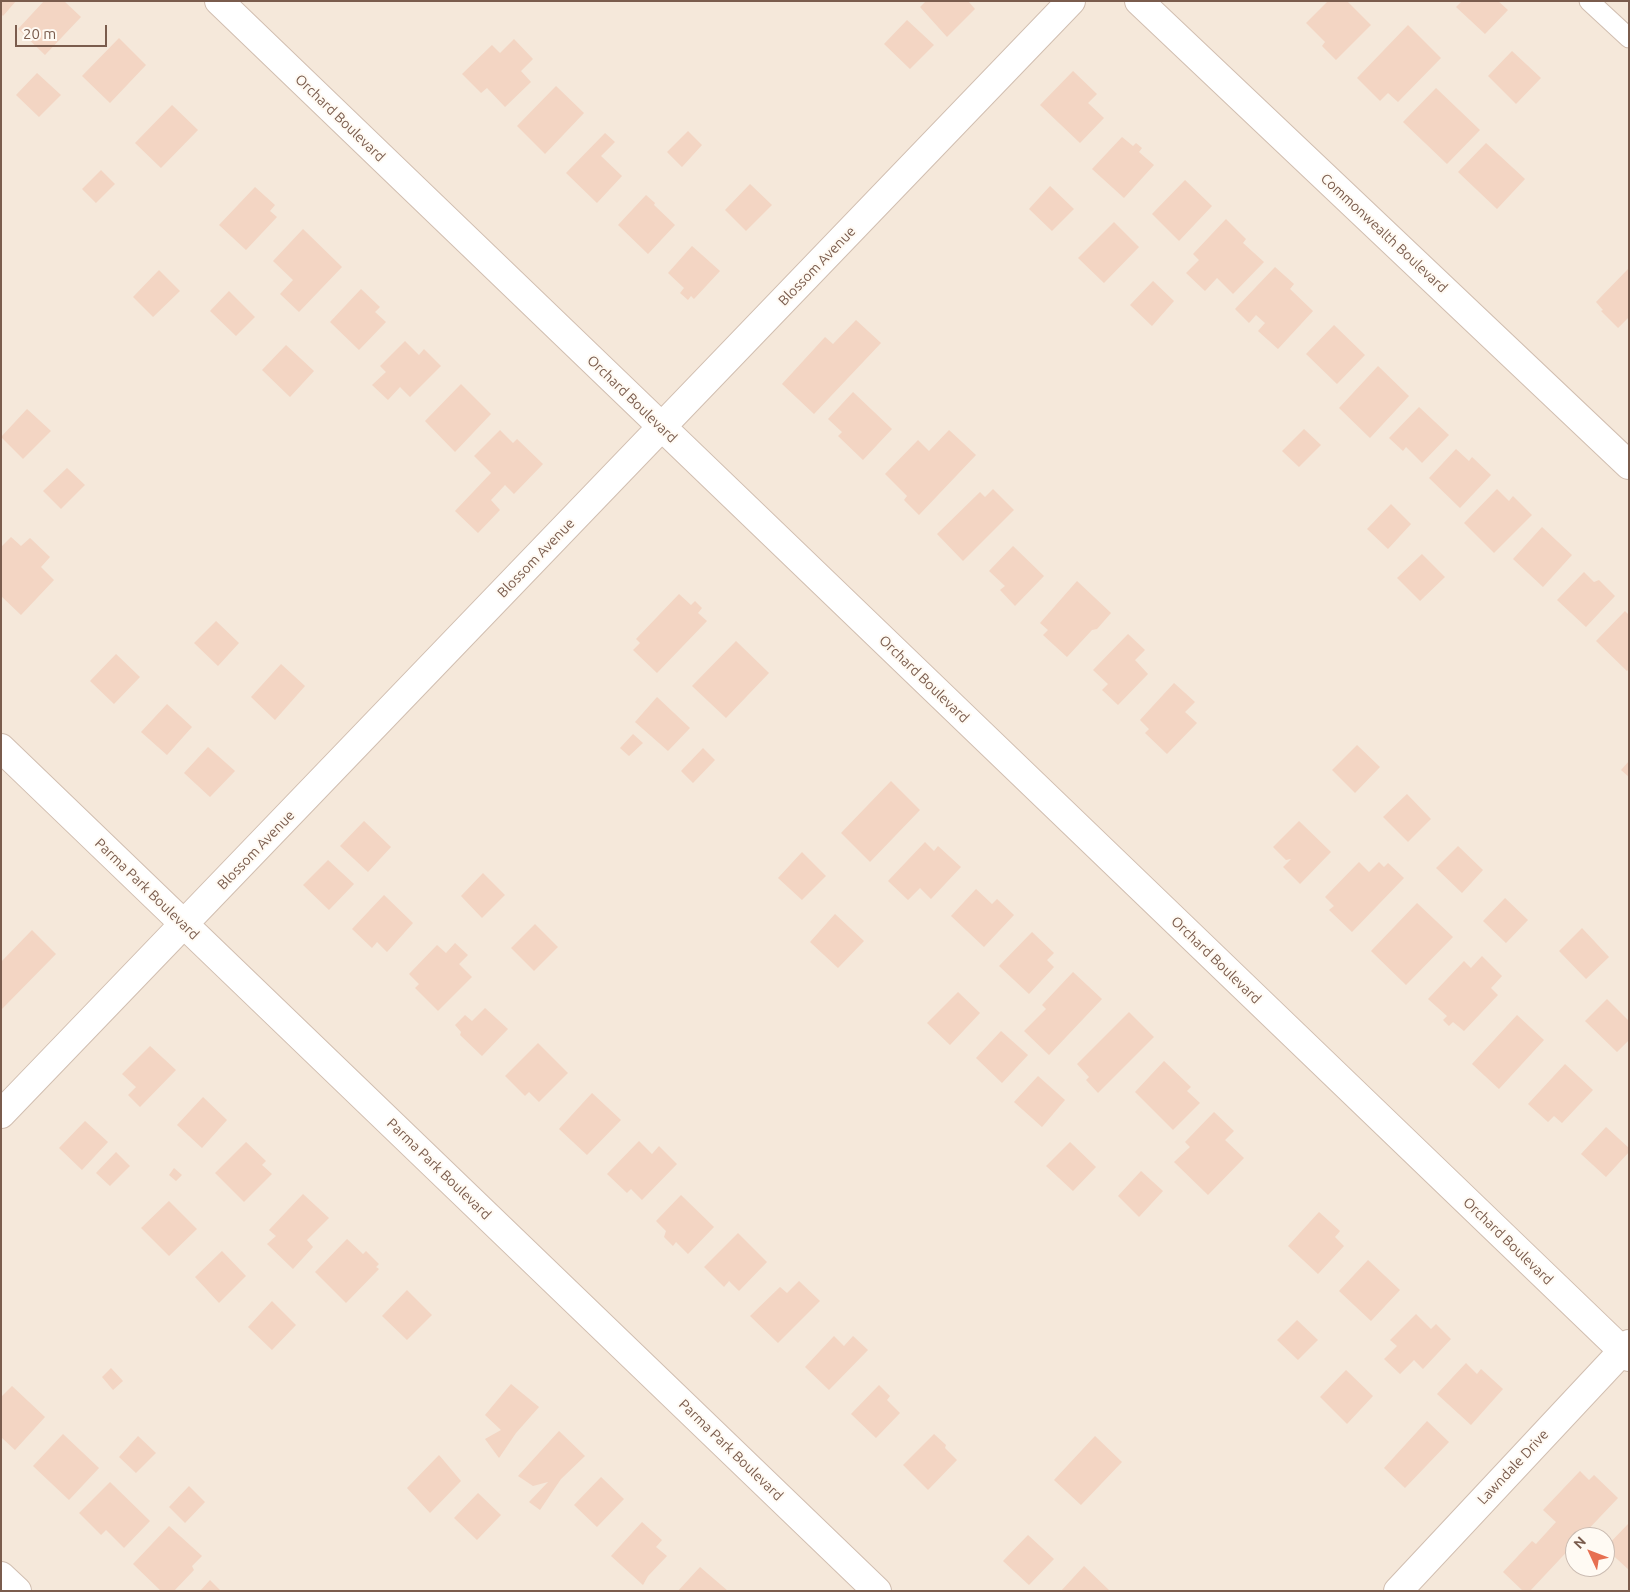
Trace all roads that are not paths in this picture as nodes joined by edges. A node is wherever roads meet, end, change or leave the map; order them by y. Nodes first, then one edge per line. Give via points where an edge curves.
1 (219, 1) edge
2 (1071, 1) edge
3 (1139, 1) edge
4 (1589, 1) edge
5 (1629, 38) edge
6 (662, 427) junction
7 (1629, 465) edge
8 (1, 748) edge
9 (184, 924) junction
10 (1, 1114) edge
11 (1626, 1351) edge
12 (1, 1576) edge
13 (17, 1591) edge
14 (877, 1591) edge
15 (1398, 1591) edge

1 - 6 street, Orchard Boulevard
2 - 6 street, Blossom Avenue
3 - 7 street, Commonwealth Boulevard
4 - 5 lane
6 - 9 street, Blossom Avenue
6 - 11 street, Orchard Boulevard
8 - 9 street, Parma Park Boulevard
9 - 10 street, Blossom Avenue
9 - 14 street, Parma Park Boulevard
11 - 15 street, Lawndale Drive
12 - 13 street

